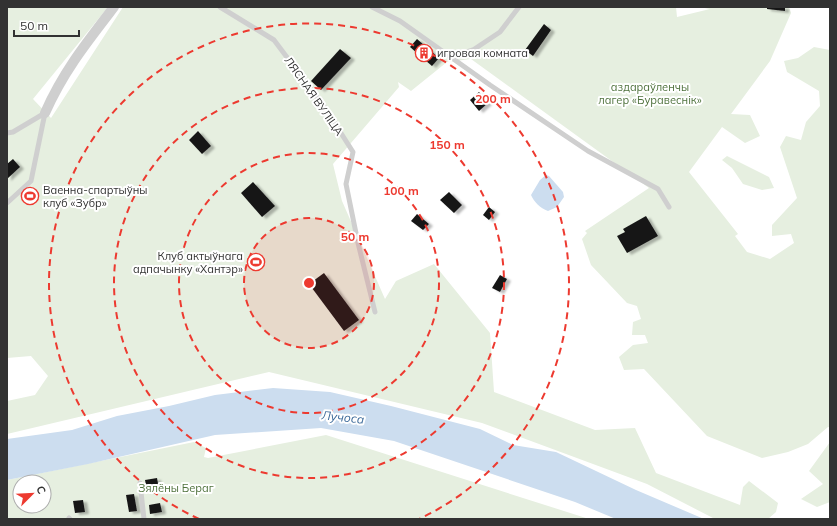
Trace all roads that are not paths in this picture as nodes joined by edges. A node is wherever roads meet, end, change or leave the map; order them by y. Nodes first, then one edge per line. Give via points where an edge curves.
1 (114, 7) edge
2 (220, 7) edge
3 (372, 7) edge
4 (519, 7) edge
5 (450, 57) junction
6 (45, 112) junction
7 (7, 133) edge
8 (7, 203) edge
9 (669, 206) dead end
10 (375, 312) dead end
11 (140, 483) dead end
12 (144, 519) edge

1 - 6 street via 74,59 54,91
2 - 10 lane, ЛЯСНАЯ ВУЛІЦА via 274,40 325,108 353,152 346,184
3 - 5 lane via 400,21
4 - 5 lane via 500,32 473,50
5 - 9 lane via 588,151 658,189
6 - 7 lane via 13,132
6 - 8 lane via 31,181
11 - 12 lane

